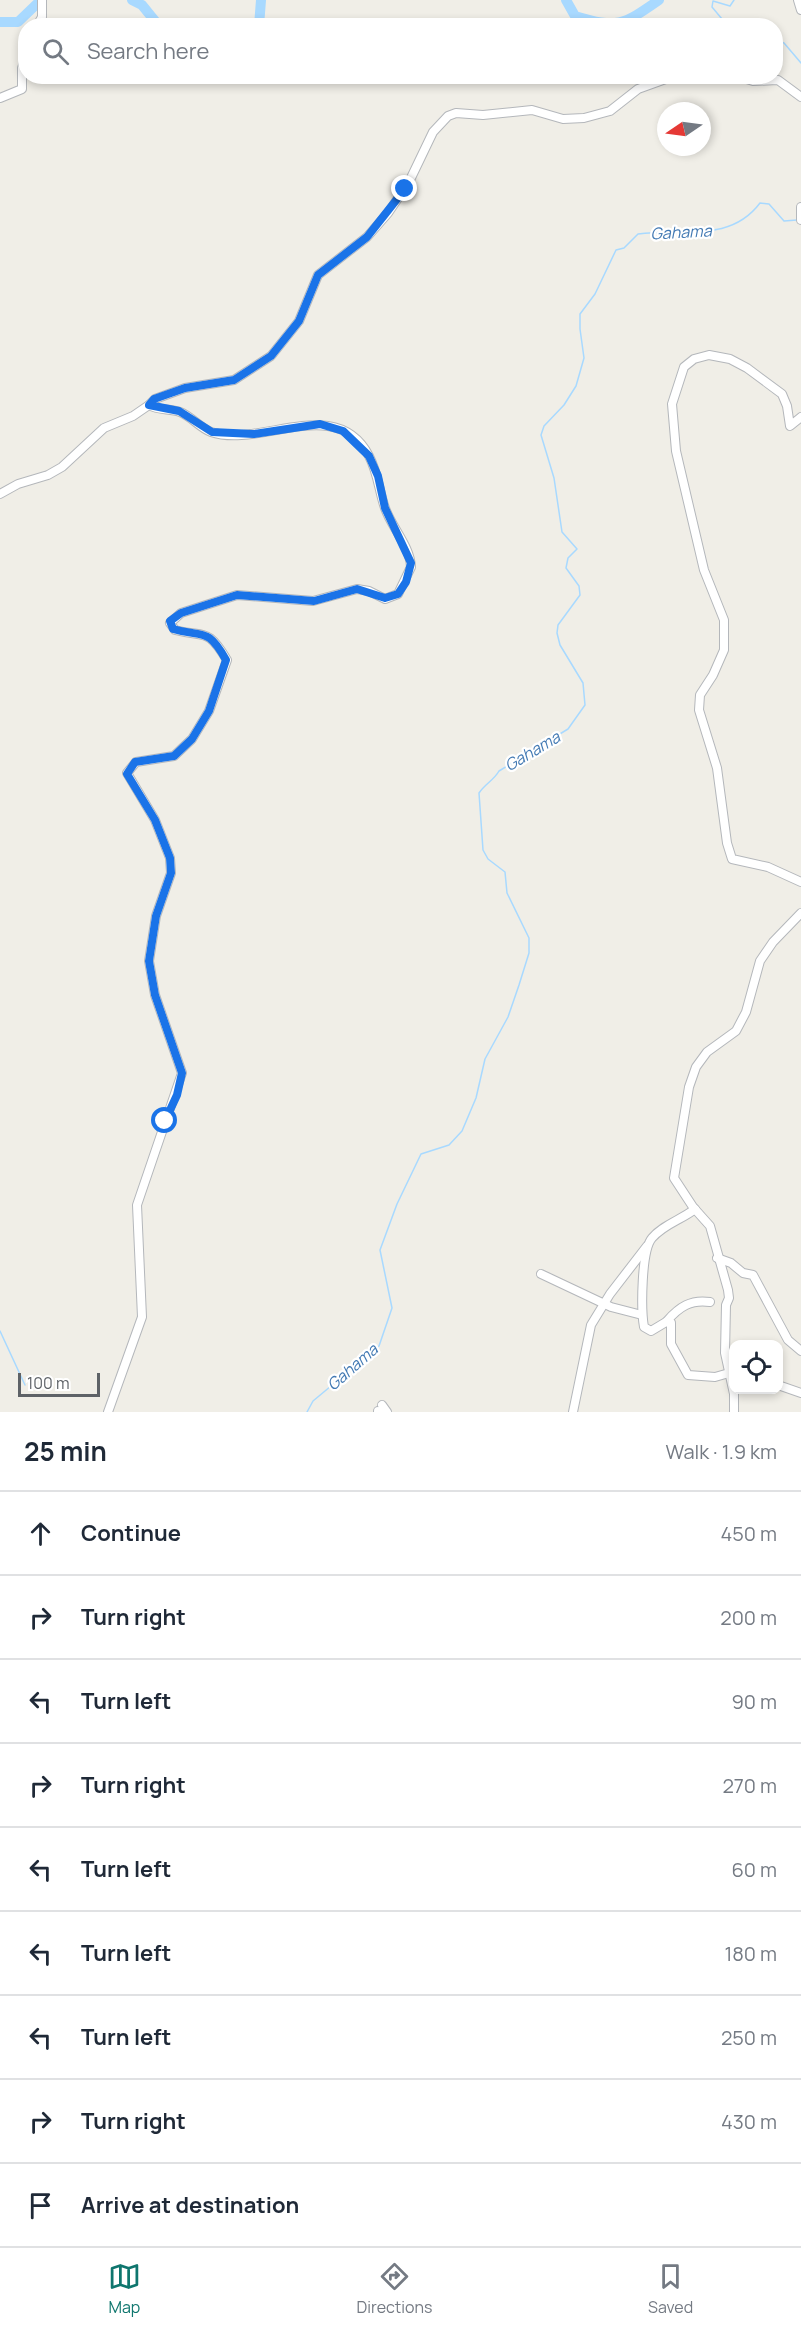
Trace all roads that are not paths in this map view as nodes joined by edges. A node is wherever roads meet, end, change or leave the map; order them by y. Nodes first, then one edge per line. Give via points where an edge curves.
1 (42, 0) edge
2 (798, 0) edge
3 (801, 10) edge
4 (41, 18) edge
5 (22, 84) edge
6 (652, 84) edge
7 (783, 84) edge
8 (801, 97) edge
9 (0, 98) edge
10 (801, 207) edge
11 (801, 220) edge
12 (149, 405) junction
13 (801, 417) edge
14 (0, 494) edge
15 (801, 882) edge
16 (801, 913) edge
17 (695, 1209) junction
18 (649, 1243) junction
19 (717, 1258) junction
20 (541, 1274) dead end
21 (710, 1302) dead end
22 (604, 1304) junction
23 (642, 1315) junction
24 (668, 1321) junction
25 (801, 1351) edge
26 (729, 1368) edge
27 (729, 1377) edge
28 (783, 1387) edge
29 (801, 1393) edge
30 (732, 1394) edge
31 (108, 1412) edge
32 (573, 1412) edge
33 (734, 1412) edge

1 - 4 street
2 - 3 street
5 - 9 street via 22,89
6 - 12 street via 638,89 610,111 584,118 562,119 532,110 448,116 436,128 409,182 388,213 367,237 318,275 299,321 271,356 234,380 185,388 154,399
7 - 8 street
10 - 11 street
12 - 14 street via 104,428 65,465
12 - 31 street via 179,411 212,432 254,434 320,424 343,431 369,456 385,508 411,567 398,594 385,598 357,589 314,601 237,595 181,613 170,623 175,630 207,636 216,642 226,660 209,711 192,739 174,756 135,762 127,774 155,820 170,858 171,873 156,916 149,961 155,995 182,1073 137,1205 142,1317
13 - 15 street via 790,426 782,394 747,368 730,359 709,355 684,367 673,398 679,468 704,570 724,620 724,651 698,706 717,768 727,843 732,859 768,867
16 - 17 street via 760,962 742,1022 727,1040 707,1052 692,1074 674,1180
17 - 18 street via 670,1223
17 - 19 street via 710,1226
18 - 22 street
18 - 23 street
19 - 25 street via 753,1275 788,1340
19 - 26 street via 729,1298 724,1346
20 - 22 street
21 - 24 street via 689,1303
22 - 23 street
22 - 32 street via 591,1325
23 - 24 street via 648,1332
24 - 27 street via 672,1325 671,1344 688,1376
28 - 29 street
30 - 33 street

